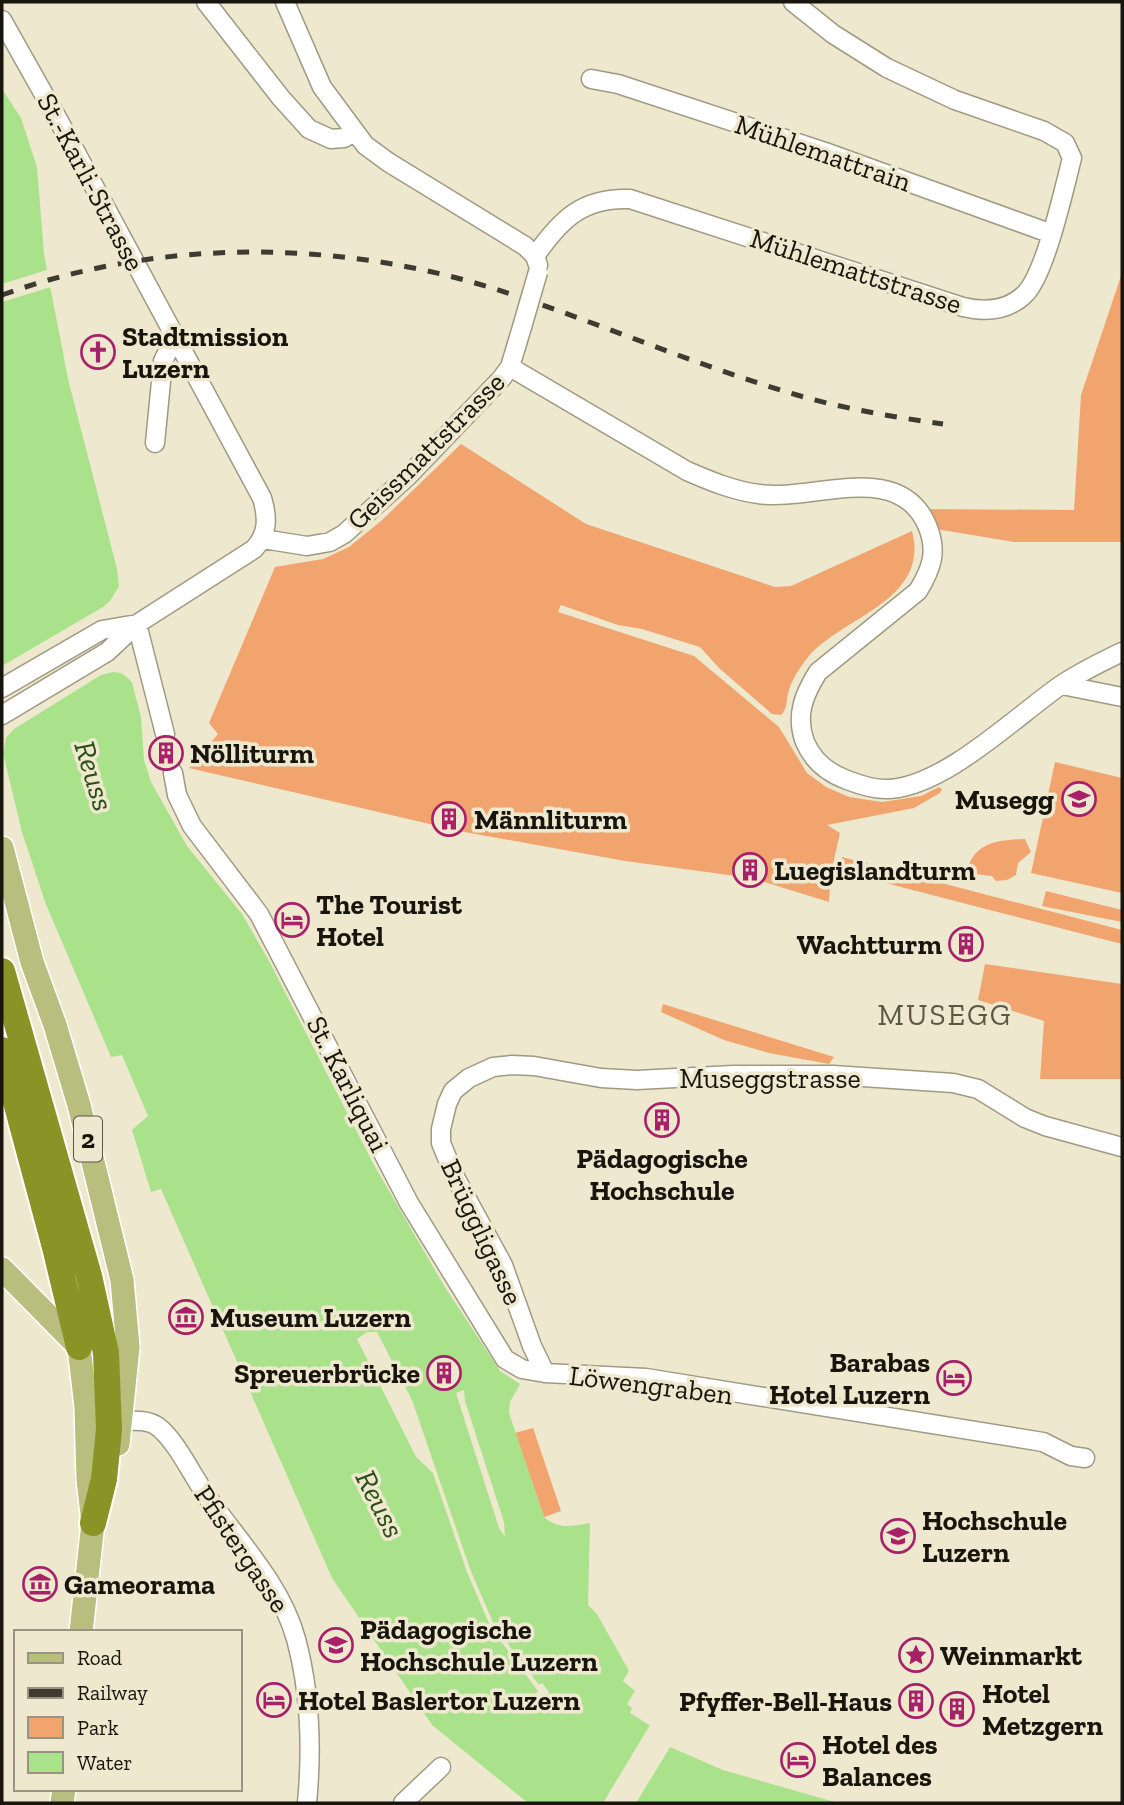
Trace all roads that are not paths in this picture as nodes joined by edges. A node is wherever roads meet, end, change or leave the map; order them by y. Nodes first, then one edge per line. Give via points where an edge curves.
1 (206, 2) edge
2 (285, 2) edge
3 (793, 2) edge
4 (2, 20) edge
5 (591, 79) dead end
6 (354, 132) junction
7 (1052, 234) junction
8 (537, 264) junction
9 (178, 344) junction
10 (510, 367) junction
11 (155, 443) dead end
12 (263, 539) junction
13 (131, 627) junction
14 (1122, 652) edge
15 (1062, 685) junction
16 (2, 688) edge
17 (1122, 696) edge
18 (2, 715) edge
19 (165, 734) tunnel mouth
20 (173, 773) tunnel mouth
21 (2, 848) edge
22 (2, 971) edge
23 (2, 1050) edge
24 (441, 1129) joint
25 (1122, 1147) edge
26 (2, 1269) edge
27 (79, 1347) junction
28 (545, 1373) junction
29 (115, 1418) junction
30 (1085, 1458) dead end
31 (93, 1523) junction
32 (81, 1630) edge
33 (441, 1768) dead end
34 (307, 1803) edge
35 (403, 1803) edge

1 - 6 street via 309,130 331,139
2 - 6 street via 322,88
3 - 7 street, Mühlemattstrasse via 887,68 1065,143 1072,158
4 - 9 street, St.-Karli-Strasse
5 - 7 street, Mühlemattrain via 812,148
6 - 8 street via 378,155 525,246
7 - 8 street, Mühlemattstrasse via 1027,292 1011,304 985,310 963,307 630,199 583,206 551,235
8 - 10 street, Geissmattstrasse, bridge
9 - 11 street via 163,361
9 - 12 street, St.-Karli-Strasse via 262,498 267,524
10 - 12 street, Geissmattstrasse via 408,477 344,534 307,546
10 - 15 street via 687,471 718,484 759,495 881,487 913,505 932,536 935,554 929,573 918,591 818,672 802,706 799,724 817,762 831,774 869,787 907,786 960,761
12 - 13 street
13 - 16 street via 102,630
13 - 18 street via 107,652
13 - 19 street
14 - 15 street
15 - 17 street
20 - 28 street, St. Karliquai via 192,826 259,914 409,1203 498,1348 505,1359 522,1369
21 - 29 main road, 2 via 32,961 82,1116 122,1280 128,1347
22 - 29 highway via 98,1315
23 - 27 highway
24 - 25 street, Museggstrasse via 447,1104 458,1086 486,1070 512,1065 637,1080 833,1075 953,1083 978,1089 1045,1126
24 - 28 street, Brüggligasse via 440,1143 503,1265
26 - 27 main road
27 - 31 main road, 2
28 - 30 street, Löwengraben via 646,1378 1043,1441
29 - 31 highway, 2
29 - 34 street, Pfistergasse via 148,1421 164,1432 286,1609 303,1671 310,1769
31 - 32 main road, 2
33 - 35 street

